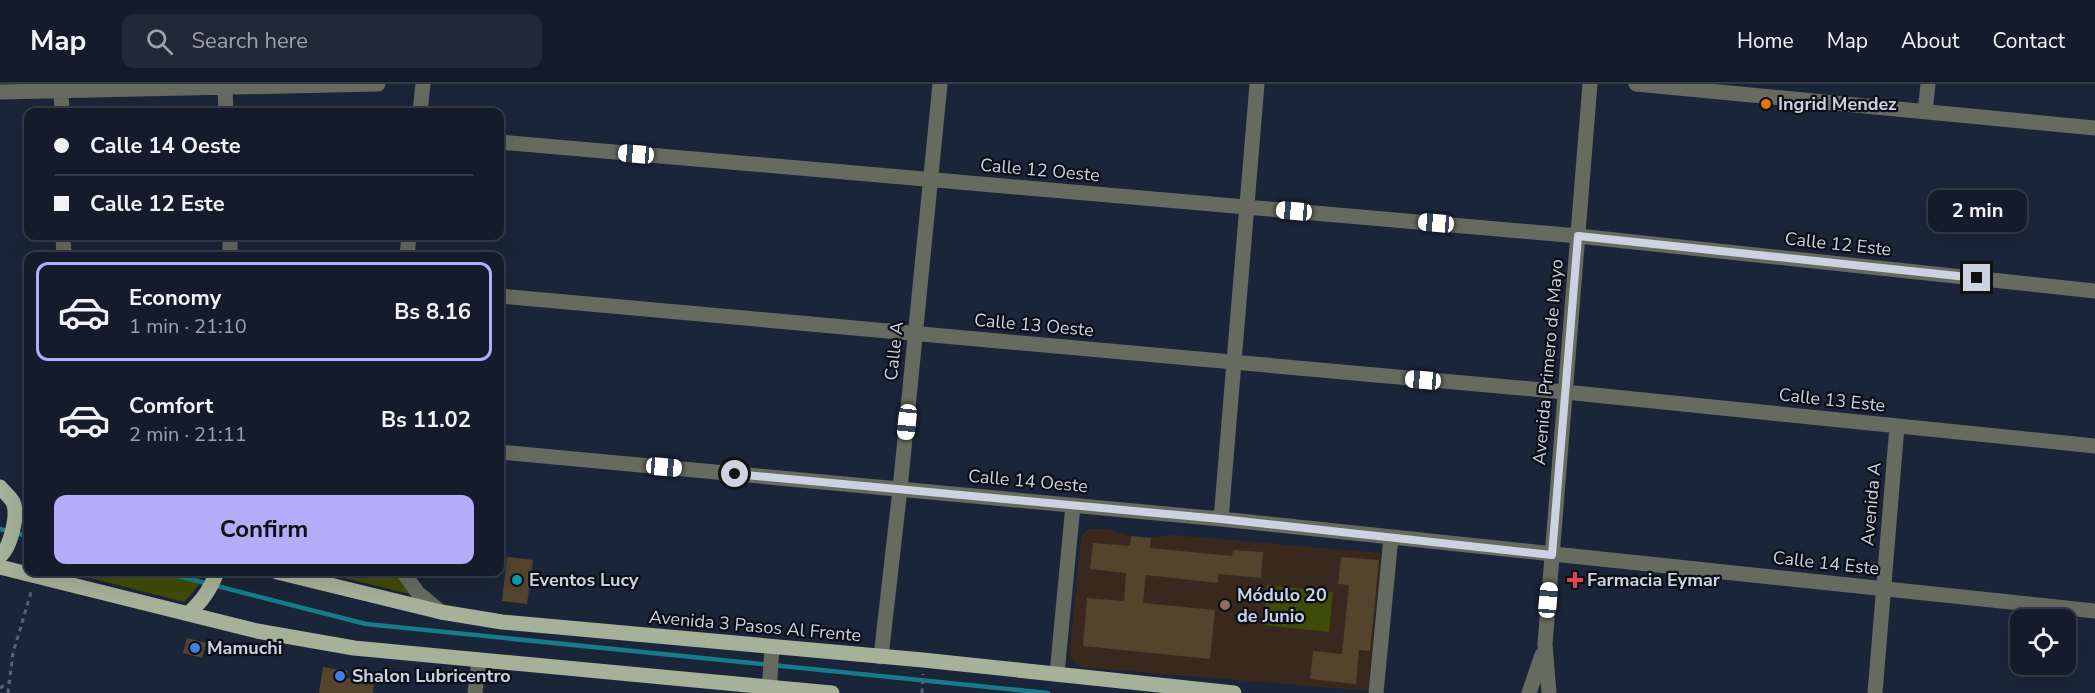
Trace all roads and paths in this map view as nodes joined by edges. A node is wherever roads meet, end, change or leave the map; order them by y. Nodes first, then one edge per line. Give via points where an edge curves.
1 (378, 84) edge
2 (423, 84) edge
3 (940, 84) edge
4 (1257, 84) edge
5 (1590, 84) edge
6 (1636, 84) edge
7 (1928, 84) edge
8 (131, 87) edge
9 (225, 87) junction
10 (62, 91) junction
11 (0, 92) edge
12 (62, 108) edge
13 (226, 108) edge
14 (420, 108) edge
15 (1925, 112) junction
16 (2095, 128) edge
17 (504, 142) edge
18 (930, 180) junction
19 (1246, 207) junction
20 (1578, 236) junction
21 (2095, 291) edge
22 (504, 296) edge
23 (916, 333) junction
24 (1234, 363) junction
25 (1565, 392) junction
26 (1897, 426) junction
27 (2095, 446) edge
28 (504, 452) edge
29 (0, 487) edge
30 (900, 489) junction
31 (1073, 505) junction
32 (14, 506) edge
33 (1221, 519) junction
34 (1391, 537) junction
35 (3, 554) edge
36 (1552, 555) junction
37 (0, 567) edge
38 (24, 573) edge
39 (36, 576) joint
40 (215, 576) edge
41 (293, 576) edge
42 (406, 576) edge
43 (1883, 589) junction
44 (2095, 611) edge
45 (441, 612) junction
46 (188, 614) junction
47 (1545, 644) junction
48 (880, 657) junction
49 (479, 660) junction
50 (923, 670) dead end
51 (771, 672) edge
52 (1057, 674) junction
53 (9, 682) junction
54 (0, 688) edge
55 (8, 693) edge
56 (475, 693) edge
57 (832, 693) edge
58 (922, 693) edge
59 (1234, 693) edge
60 (1376, 693) edge
61 (1529, 693) edge
62 (1549, 693) edge
63 (1875, 693) edge

1 - 9 street
2 - 14 street
3 - 18 street, Calle A
4 - 19 street
5 - 20 street, Avenida Primero de Mayo
6 - 15 street
7 - 15 street
8 - 9 street
8 - 10 street
9 - 13 street
10 - 11 street
10 - 12 street
15 - 16 street
17 - 18 street, Calle 12 Oeste
18 - 19 street, Calle 12 Oeste
18 - 23 street, Calle A
19 - 20 street, Calle 12 Oeste
19 - 24 street
20 - 21 street, Calle 12 Este
20 - 25 street, Avenida Primero de Mayo
22 - 23 street, Calle 13 Oeste
23 - 24 street, Calle 13 Oeste
23 - 30 street, Calle A
24 - 25 street, Calle 13 Oeste
24 - 33 street
25 - 26 street, Calle 13 Este
25 - 36 street, Avenida Primero de Mayo
26 - 27 street, Calle 13 Este
26 - 43 street, Avenida A
28 - 30 street, Calle 14 Oeste
29 - 32 main road
30 - 31 street, Calle 14 Oeste
30 - 48 street, Calle A
31 - 33 street, Calle 14 Oeste
31 - 52 street
32 - 35 main road
33 - 34 street, Calle 14 Oeste
34 - 36 street, Calle 14 Oeste
34 - 60 street
36 - 43 street, Calle 14 Este
36 - 47 street, Avenida Primero de Mayo
37 - 38 main road, Avenida 3 Pasos Al Frente
39 - 46 main road, Avenida 3 Pasos Al Frente
39 - 53 path via 13,653
40 - 46 main road via 201,603
41 - 45 main road, Avenida 3 Pasos Al Frente
42 - 45 street via 418,593
43 - 44 street, Calle 14 Este
43 - 63 street, Avenida A
45 - 51 main road, Avenida 3 Pasos Al Frente
46 - 49 main road, Avenida 3 Pasos Al Frente via 257,632 354,648
47 - 61 street, Avenida Primero de Mayo
47 - 62 street, Avenida Primero de Mayo
48 - 51 main road, Avenida 3 Pasos Al Frente
48 - 52 main road, Avenida 3 Pasos Al Frente
49 - 51 main road, Avenida 3 Pasos Al Frente
49 - 56 street
50 - 58 path
51 - 57 main road, Avenida 3 Pasos Al Frente
52 - 59 main road, Avenida 3 Pasos Al Frente
53 - 54 path
53 - 55 path

